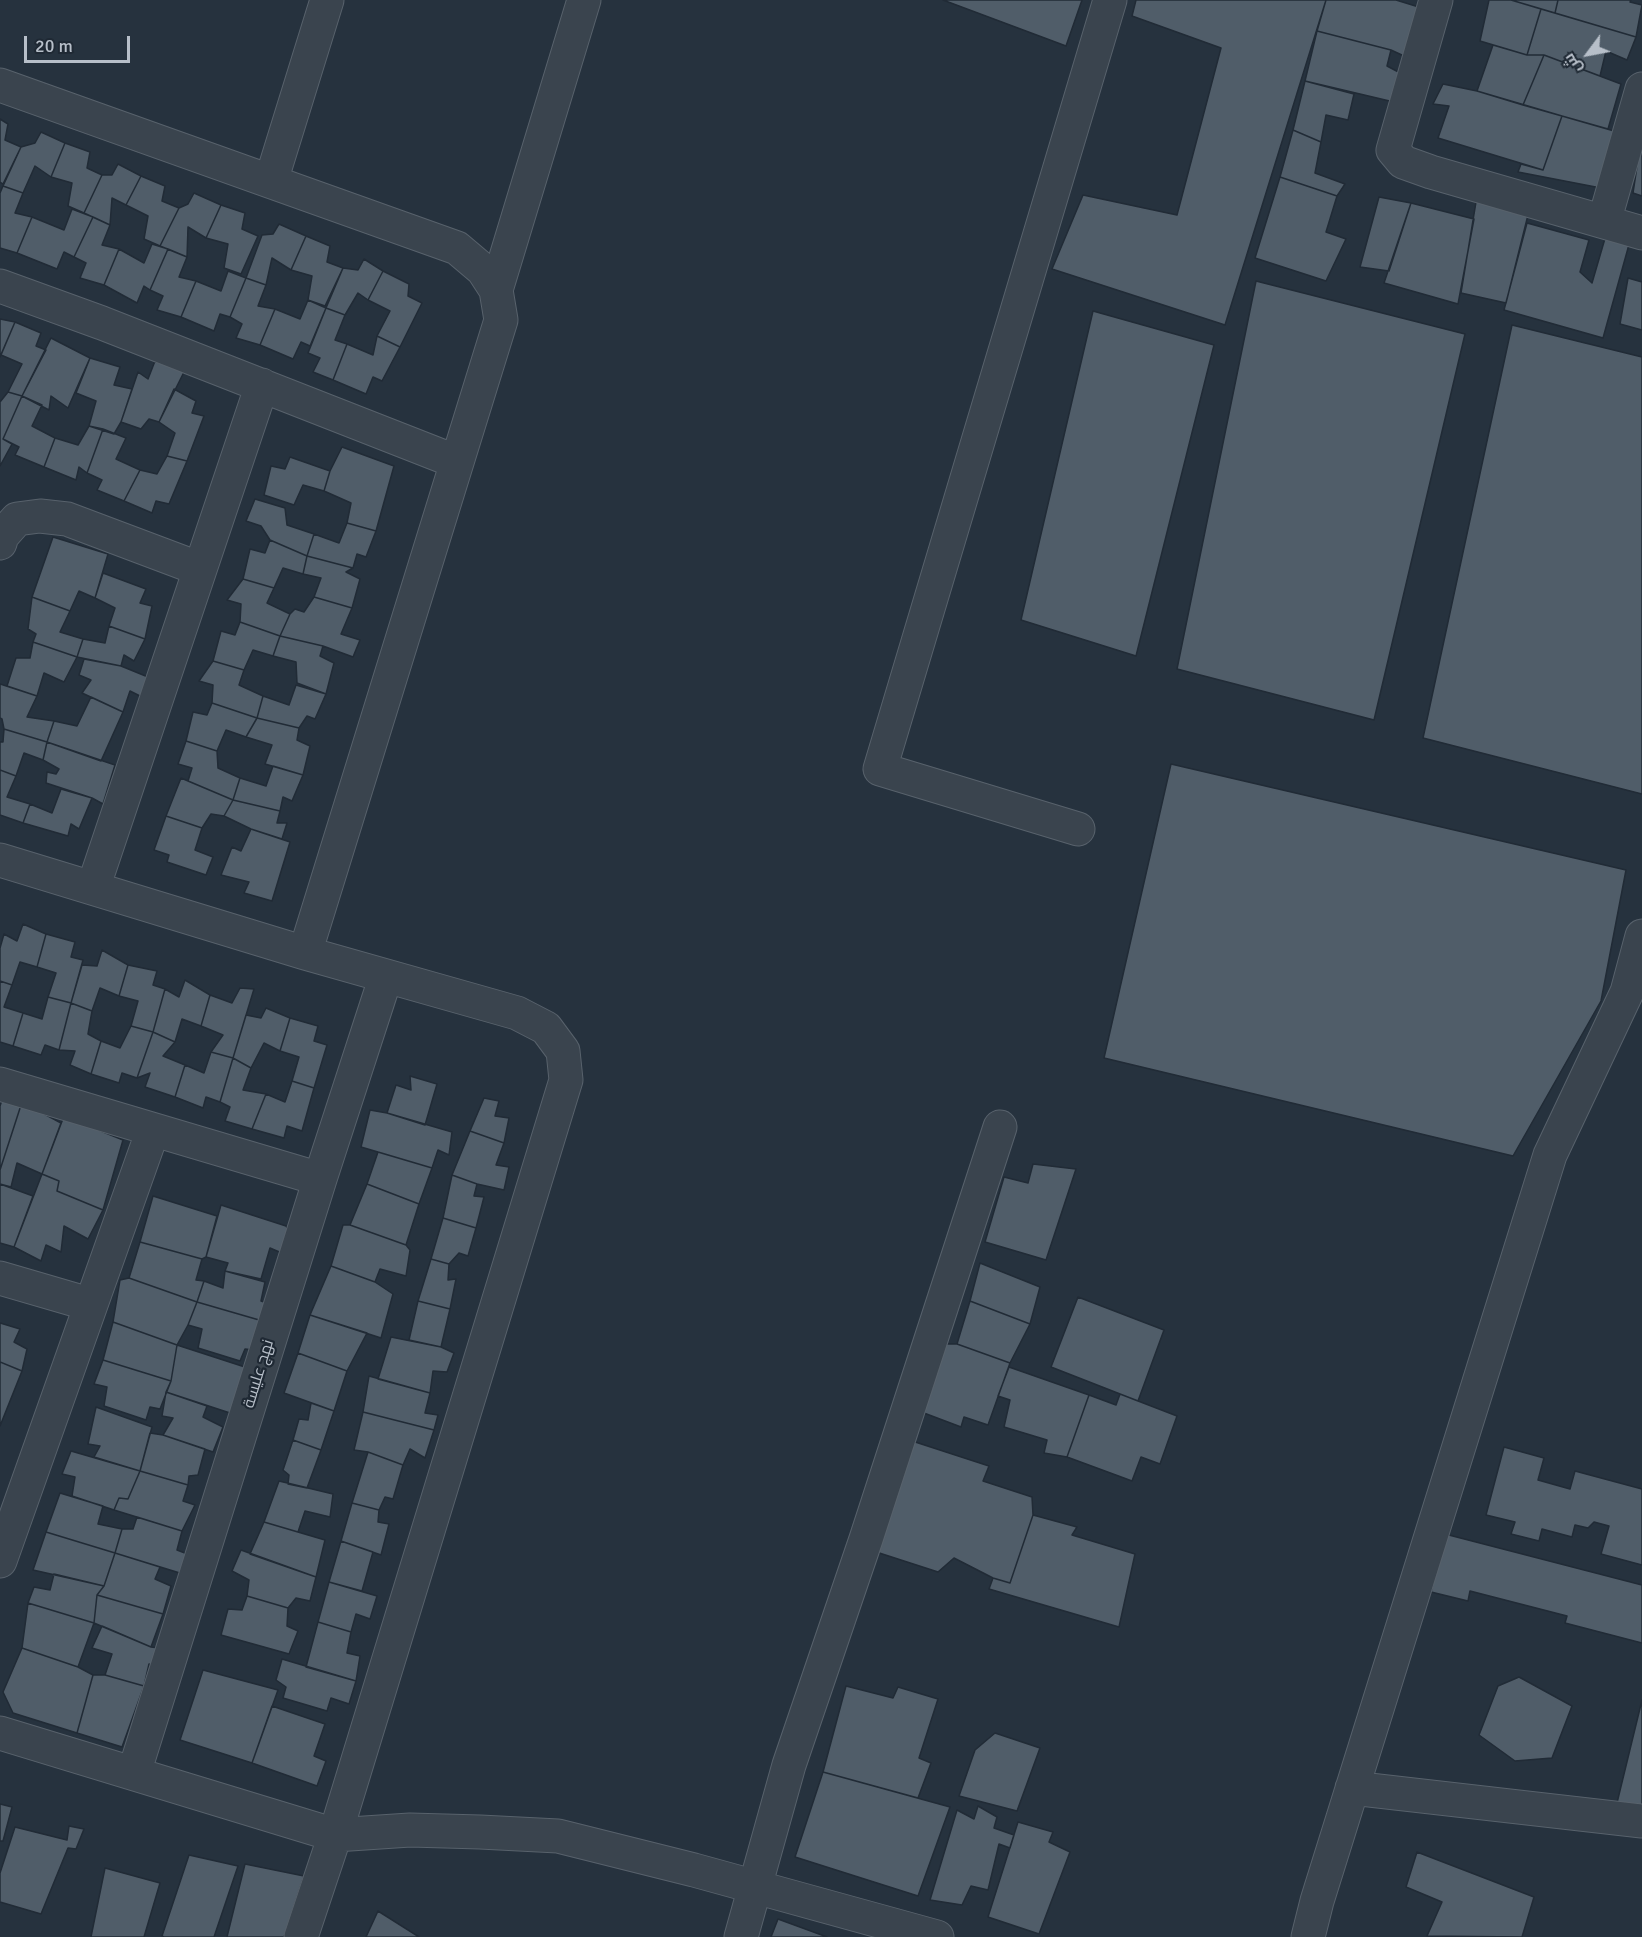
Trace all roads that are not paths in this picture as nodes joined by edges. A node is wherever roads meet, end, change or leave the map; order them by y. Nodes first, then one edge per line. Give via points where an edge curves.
1 (327, 0) edge
2 (584, 0) edge
3 (1110, 0) edge
4 (1436, 0) edge
5 (0, 85) edge
6 (1642, 89) edge
7 (271, 181) junction
8 (1604, 222) junction
9 (1642, 233) edge
10 (0, 286) edge
11 (496, 290) junction
12 (262, 385) junction
13 (457, 462) junction
14 (0, 543) edge
15 (200, 569) junction
16 (1078, 829) dead end
17 (0, 860) edge
18 (93, 888) junction
19 (1642, 936) edge
20 (305, 953) junction
21 (386, 976) junction
22 (0, 1084) edge
23 (1000, 1127) dead end
24 (153, 1130) junction
25 (320, 1179) junction
26 (0, 1278) edge
27 (89, 1304) junction
28 (11, 1492) edge
29 (0, 1561) edge
30 (0, 1732) edge
31 (134, 1773) junction
32 (1352, 1788) junction
33 (1642, 1821) edge
34 (335, 1835) junction
35 (755, 1887) junction
36 (301, 1937) edge
37 (741, 1937) edge
38 (937, 1937) edge
39 (1308, 1937) edge

1 - 7 street
2 - 11 street
3 - 16 street via 880,769
4 - 8 street via 1393,150 1403,162 1431,172
5 - 7 street
6 - 8 street
7 - 11 street via 457,248 483,270
8 - 9 street
10 - 12 street
11 - 13 street via 501,320
12 - 13 street
12 - 15 street
13 - 20 street
14 - 15 street via 18,519 67,519
15 - 18 street
17 - 18 street
18 - 20 street
19 - 32 street via 1627,992 1550,1155
20 - 21 street
21 - 25 street, نهج عليسة
21 - 34 street via 517,1013 546,1028 563,1051 566,1080
22 - 24 street
23 - 35 street via 789,1765
24 - 25 street
24 - 27 street
25 - 31 street, نهج عليسة
26 - 27 street
27 - 28 street
28 - 29 street
30 - 31 street
31 - 34 street
32 - 33 street
32 - 39 street
34 - 35 street via 410,1830 558,1836
34 - 36 street
35 - 37 street
35 - 38 street

